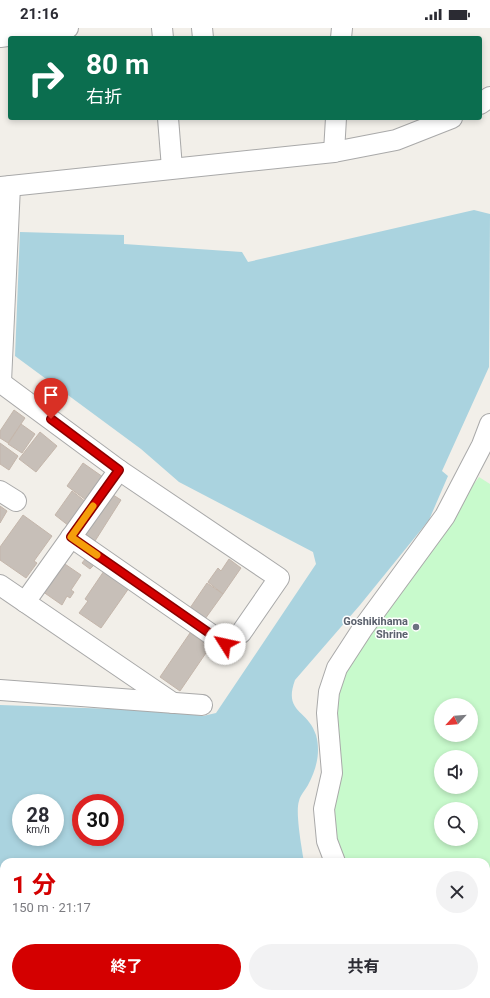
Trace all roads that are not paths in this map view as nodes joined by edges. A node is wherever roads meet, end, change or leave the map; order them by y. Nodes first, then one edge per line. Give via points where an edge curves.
1 (68, 28) edge
2 (0, 37) edge
3 (168, 120) edge
4 (336, 120) edge
5 (447, 120) edge
6 (334, 152) junction
7 (172, 168) junction
8 (5, 187) edge
9 (1, 382) edge
10 (490, 424) edge
11 (119, 470) junction
12 (71, 537) junction
13 (10, 594) edge
14 (0, 690) edge
15 (173, 703) junction
16 (202, 705) dead end
17 (334, 858) edge

1 - 2 street
3 - 7 street
4 - 6 street
5 - 6 street via 396,140
6 - 7 street
7 - 8 street
8 - 9 street
9 - 11 street
10 - 17 street via 482,445 445,516 337,668 329,692 327,713 332,773 324,809 327,840
11 - 12 street
11 - 12 street via 279,578 233,638
12 - 13 street
13 - 15 street
14 - 15 street
15 - 16 street

